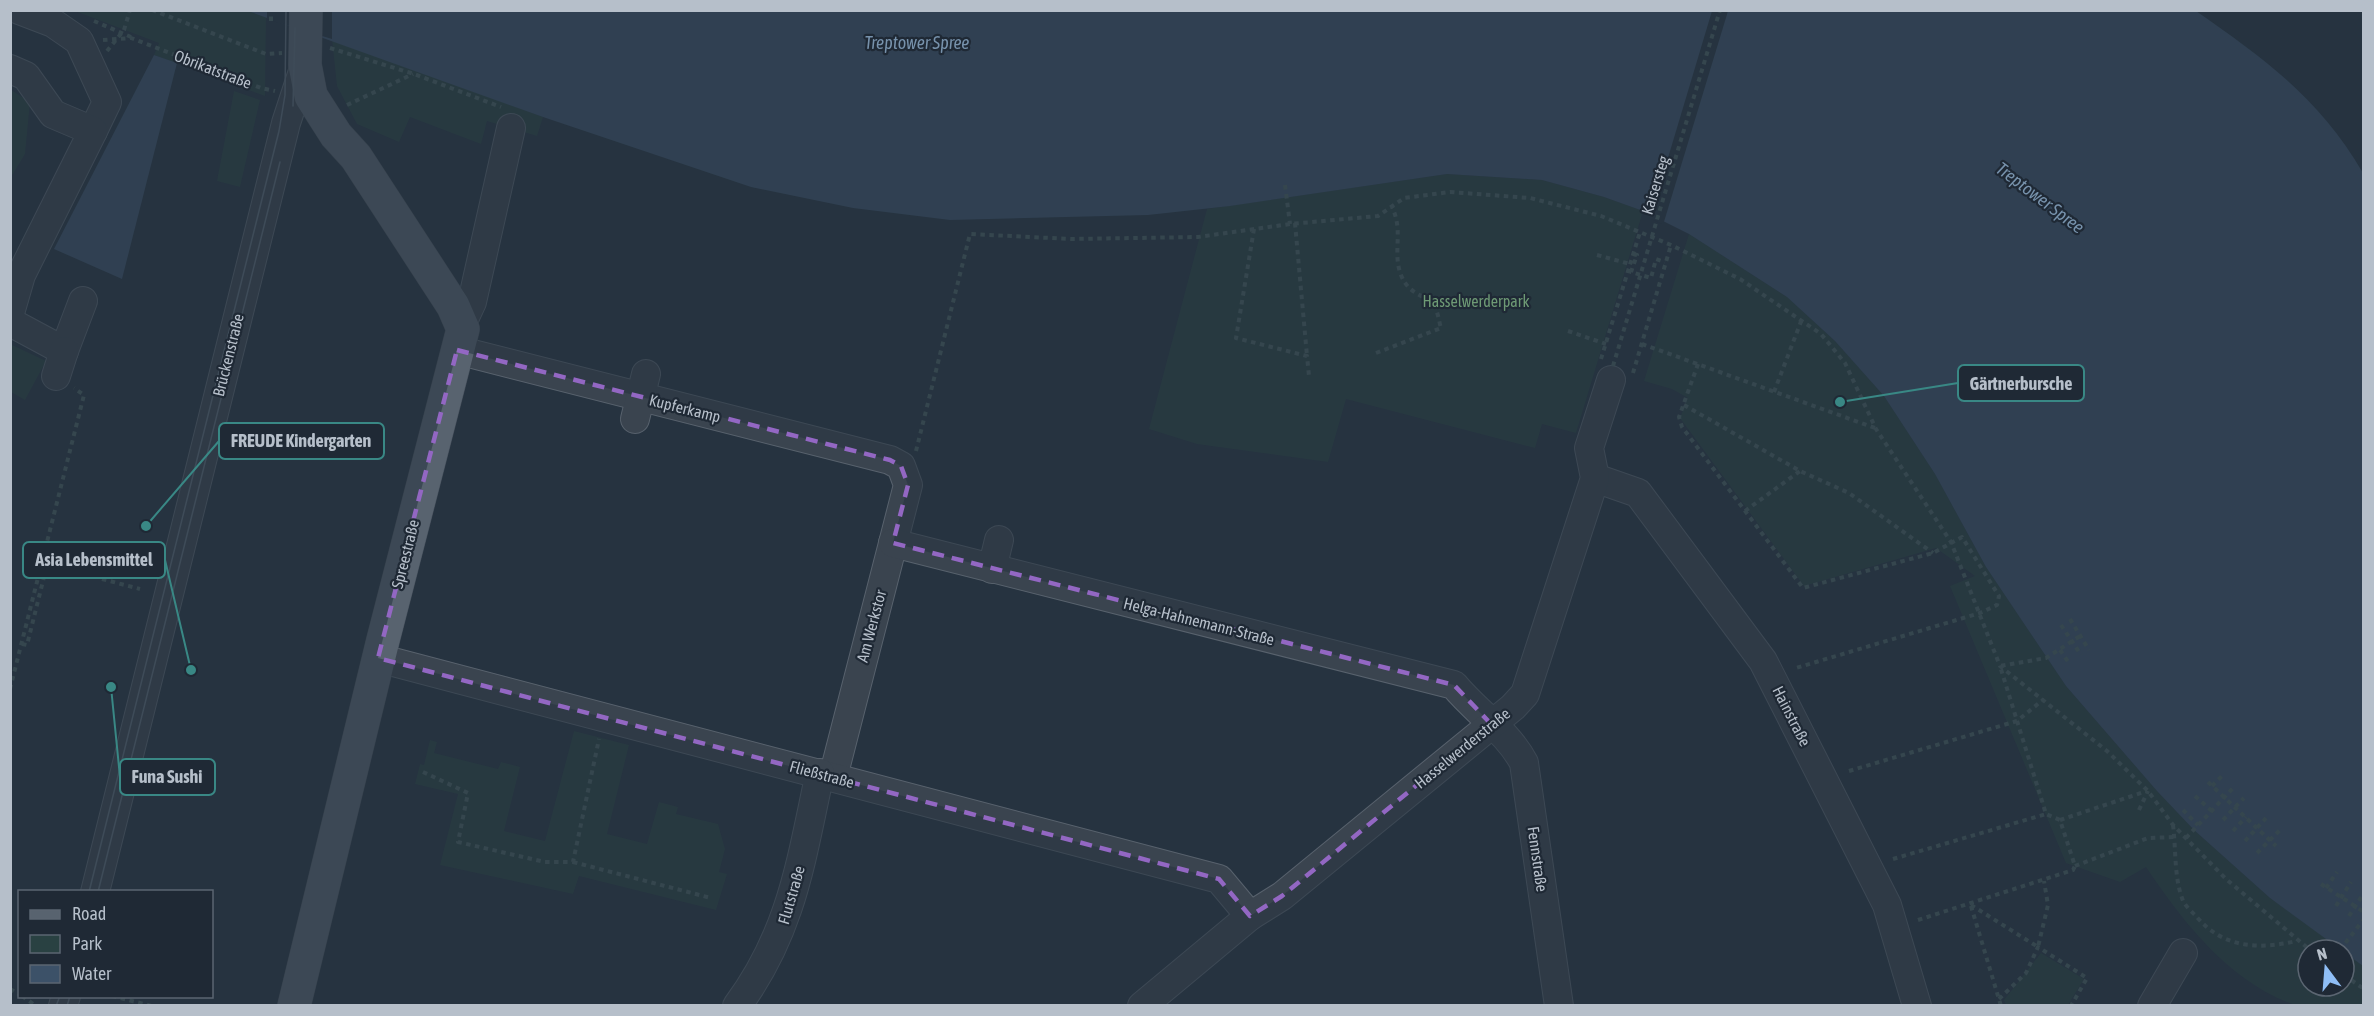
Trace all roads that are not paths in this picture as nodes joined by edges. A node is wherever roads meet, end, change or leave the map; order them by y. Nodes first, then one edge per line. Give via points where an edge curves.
1 (20, 10) edge
2 (315, 30) edge
3 (10, 69) edge
4 (301, 79) junction
5 (338, 122) junction
6 (286, 123) junction
7 (511, 128) road end
8 (93, 131) junction
9 (16, 272) edge
10 (83, 301) dead end
11 (10, 313) edge
12 (10, 321) edge
13 (459, 334) junction
14 (1612, 373) road end
15 (906, 475) joint
16 (1595, 478) junction
17 (999, 540) dead end
18 (893, 543) junction
19 (992, 568) junction
20 (378, 658) junction
21 (1491, 724) junction
22 (826, 775) junction
23 (95, 890) edge
24 (1250, 916) junction
25 (2183, 953) dead end
26 (294, 1005) edge
27 (737, 1005) edge
28 (1142, 1005) edge
29 (1559, 1005) edge
30 (1917, 1005) edge
31 (2152, 1005) edge

1 - 8 street via 79,41 107,102
2 - 4 main road
3 - 8 street via 26,76 53,114
4 - 5 main road via 311,96
4 - 6 street, Brückenstraße
5 - 6 street
5 - 13 main road
6 - 23 street, Brückenstraße
7 - 13 street via 472,302
8 - 9 street
9 - 11 street
10 - 12 street via 60,364
13 - 15 street, Kupferkamp via 640,396 890,460 901,466
13 - 20 main road, Spreestraße
14 - 16 street, Hasselwerderstraße via 1589,448
15 - 18 street, Am Werkstor via 908,485
16 - 21 street, Hasselwerderstraße via 1525,694
16 - 30 street, Hainstraße via 1638,493 1763,661 1887,905
17 - 19 street
18 - 19 street, Helga-Hahnemann-Straße
18 - 22 street, Am Werkstor
19 - 21 street, Helga-Hahnemann-Straße via 1454,685
20 - 22 street, Fließstraße
20 - 26 main road, Spreestraße
21 - 24 street, Hasselwerderstraße via 1282,896
21 - 29 street, Fennstraße via 1506,737 1524,763
22 - 24 street, Fließstraße via 1219,879
22 - 27 street, Flutstraße via 778,940
24 - 28 street, Hasselwerderstraße
25 - 31 street

